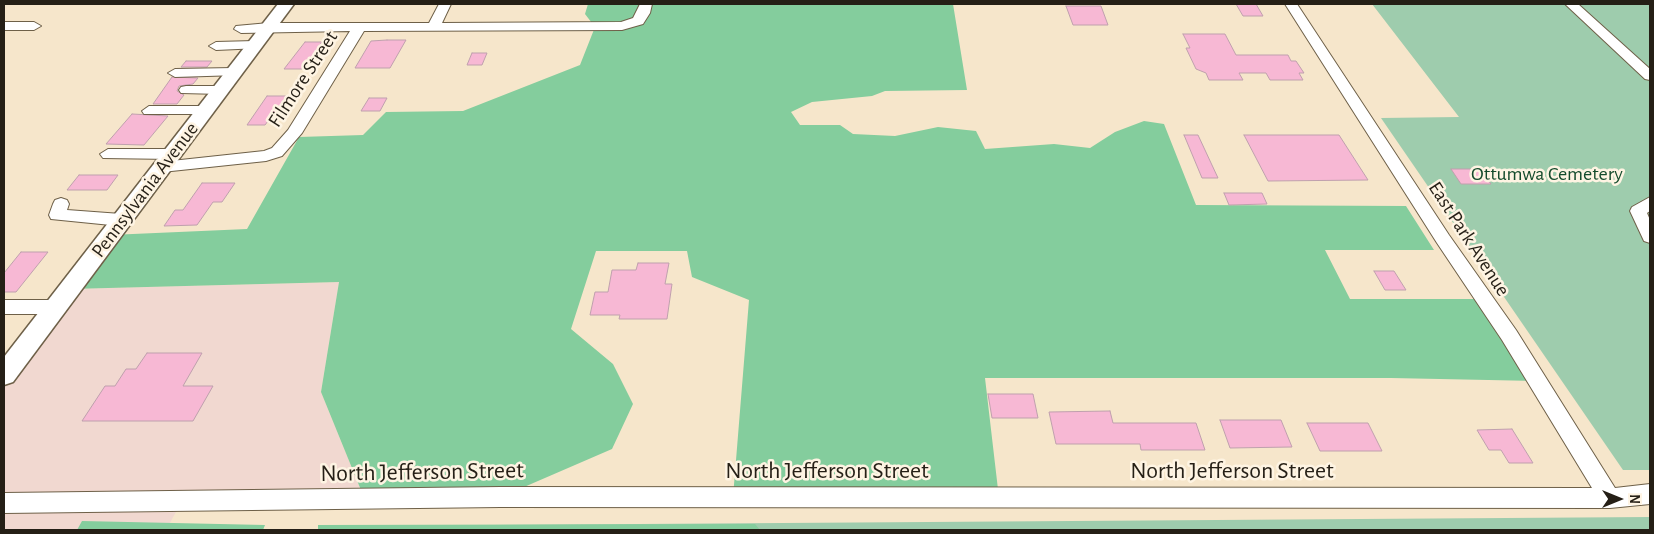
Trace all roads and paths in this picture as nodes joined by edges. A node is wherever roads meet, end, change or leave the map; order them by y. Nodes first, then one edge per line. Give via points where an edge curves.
1 (286, 4) edge
2 (446, 4) edge
3 (646, 4) edge
4 (1291, 4) edge
5 (1571, 4) edge
6 (4, 26) edge
7 (34, 26) dead end
8 (360, 26) junction
9 (434, 26) junction
10 (269, 27) junction
11 (241, 29) dead end
12 (255, 45) junction
13 (216, 46) dead end
14 (175, 73) dead end
15 (1650, 76) edge
16 (198, 80) dead end
17 (225, 84) junction
18 (185, 92) dead end
19 (205, 110) junction
20 (149, 111) dead end
21 (108, 154) dead end
22 (167, 160) junction
23 (1650, 203) edge
24 (61, 204) dead end
25 (121, 220) junction
26 (1650, 237) edge
27 (4, 307) edge
28 (56, 307) junction
29 (4, 375) edge
30 (1650, 494) edge
31 (1610, 498) junction
32 (4, 503) edge

1 - 10 main road, Pennsylvania Avenue
2 - 9 street
3 - 9 street via 638,21 622,26
4 - 31 street, East Park Avenue via 1509,335
5 - 15 street
6 - 7 street
8 - 9 street
8 - 10 street
8 - 22 street, Filmore Street via 294,133 277,152 266,156
10 - 11 street
10 - 12 main road, Pennsylvania Avenue
12 - 13 street
12 - 17 main road, Pennsylvania Avenue
14 - 17 street
16 - 17 street
17 - 18 street
17 - 19 main road, Pennsylvania Avenue
19 - 20 street
19 - 22 main road, Pennsylvania Avenue
21 - 22 street
22 - 25 main road, Pennsylvania Avenue
23 - 26 street via 1638,211
24 - 25 street via 57,215
25 - 28 main road, Pennsylvania Avenue
27 - 28 street
28 - 29 main road, Pennsylvania Avenue
30 - 31 street, North Jefferson Street
31 - 32 street, North Jefferson Street via 501,497

